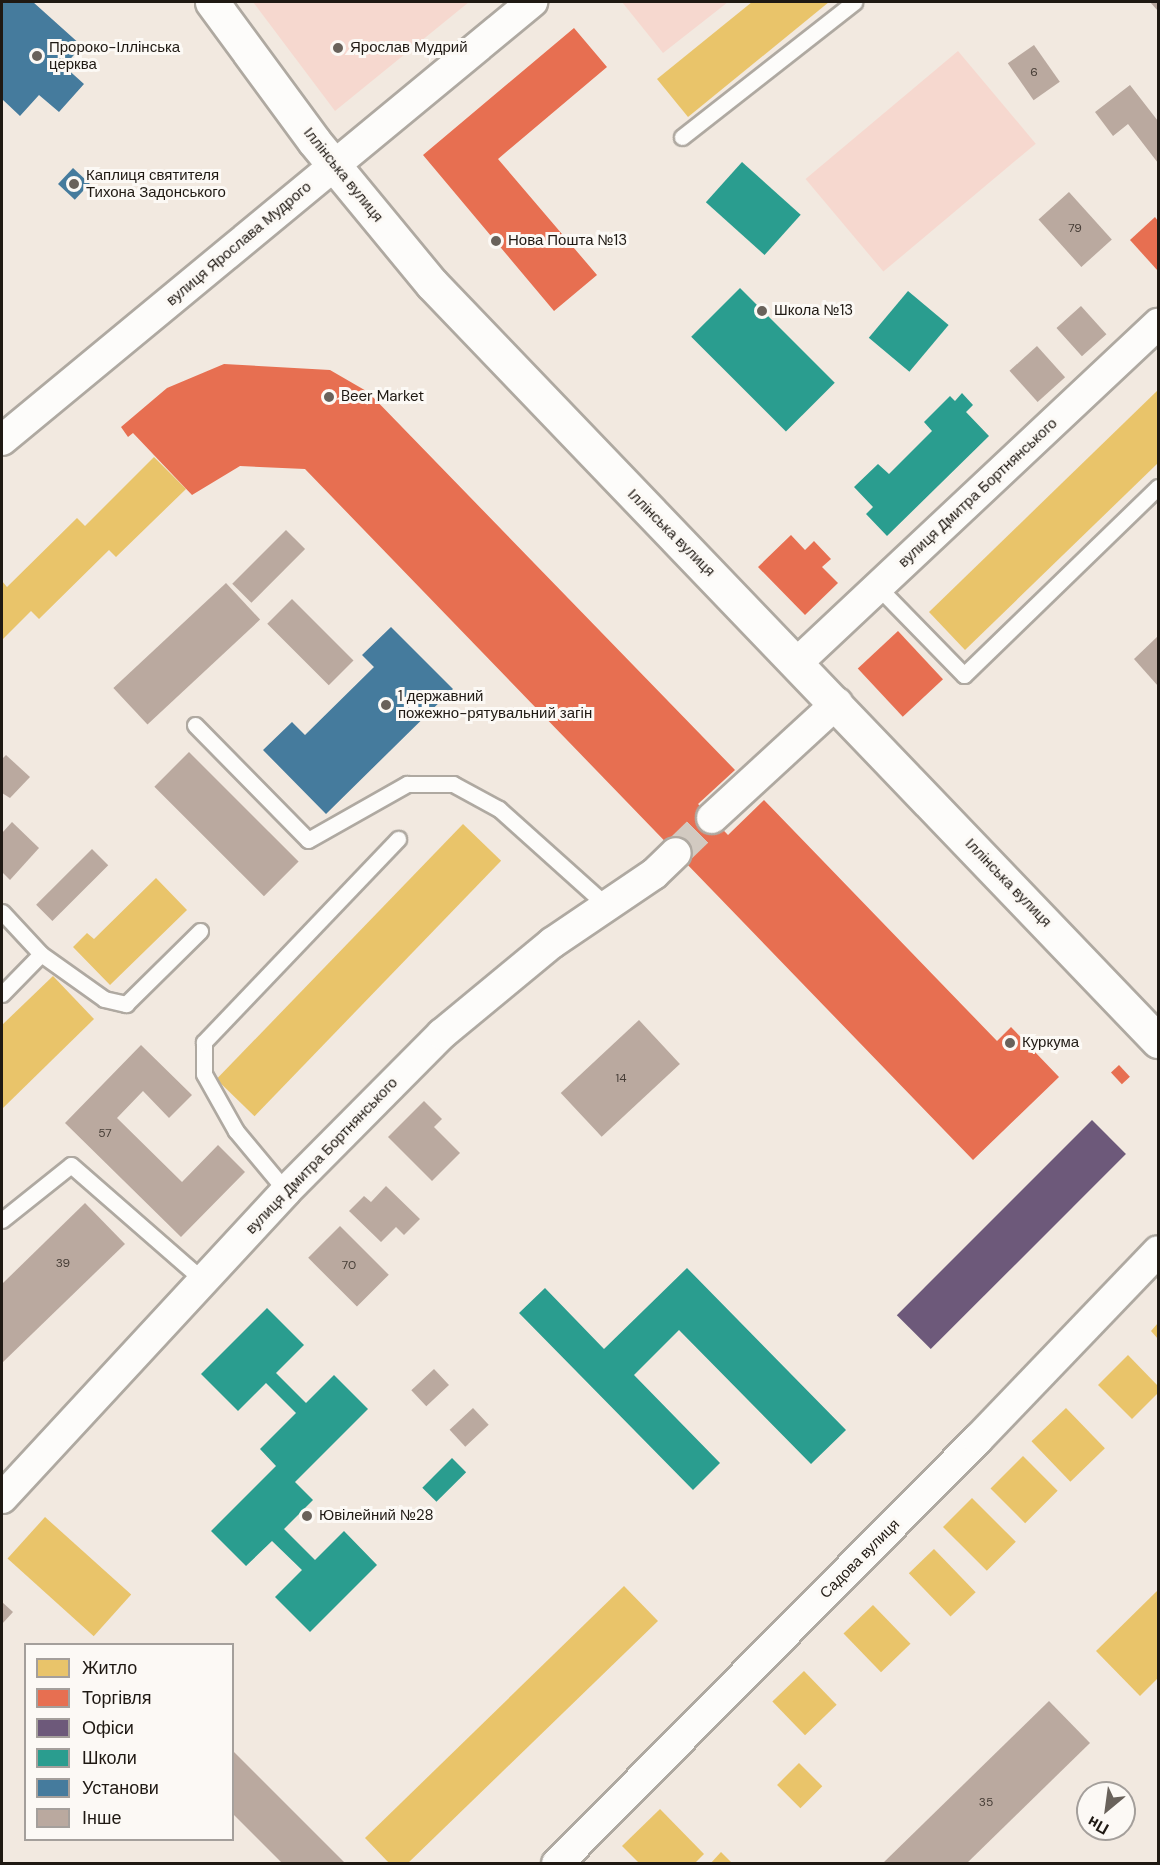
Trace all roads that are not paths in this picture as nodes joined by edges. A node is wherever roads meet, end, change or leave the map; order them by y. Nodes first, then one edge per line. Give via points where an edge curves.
1 (212, 2) edge
2 (532, 2) edge
3 (854, 2) edge
4 (682, 136) dead end
5 (334, 166) junction
6 (1158, 324) edge
7 (2, 440) edge
8 (1158, 487) edge
9 (878, 587) junction
10 (798, 662) junction
11 (837, 703) junction
12 (195, 725) dead end
13 (712, 818) tunnel mouth
14 (398, 838) dead end
15 (676, 853) tunnel mouth
16 (607, 906) junction
17 (2, 912) edge
18 (200, 931) dead end
19 (41, 954) junction
20 (2, 994) edge
21 (1158, 1041) edge
22 (286, 1191) junction
23 (2, 1220) edge
24 (1158, 1251) edge
25 (203, 1281) junction
26 (2, 1498) edge
27 (565, 1861) edge

1 - 5 main road, Іллінська вулиця
2 - 5 street, вулиця Ярослава Мудрого
3 - 4 lane
5 - 7 street, вулиця Ярослава Мудрого
5 - 10 main road, Іллінська вулиця via 432,284
6 - 9 street, вулиця Дмитра Бортнянського
8 - 9 lane via 964,675
9 - 10 street, вулиця Дмитра Бортнянського
10 - 11 main road, Іллінська вулиця
11 - 13 street
11 - 21 main road, Іллінська вулиця
12 - 16 lane via 308,840 407,784 453,784 499,809
14 - 22 lane via 204,1042 204,1074 236,1131
15 - 16 street, вулиця Дмитра Бортнянського via 654,874
16 - 22 street, вулиця Дмитра Бортнянського via 552,943 442,1034
17 - 19 lane
18 - 19 lane via 126,1004 104,999
19 - 20 lane
22 - 25 street, вулиця Дмитра Бортнянського
23 - 25 lane via 70,1166
24 - 27 street, Садова вулиця
25 - 26 street, вулиця Дмитра Бортнянського

